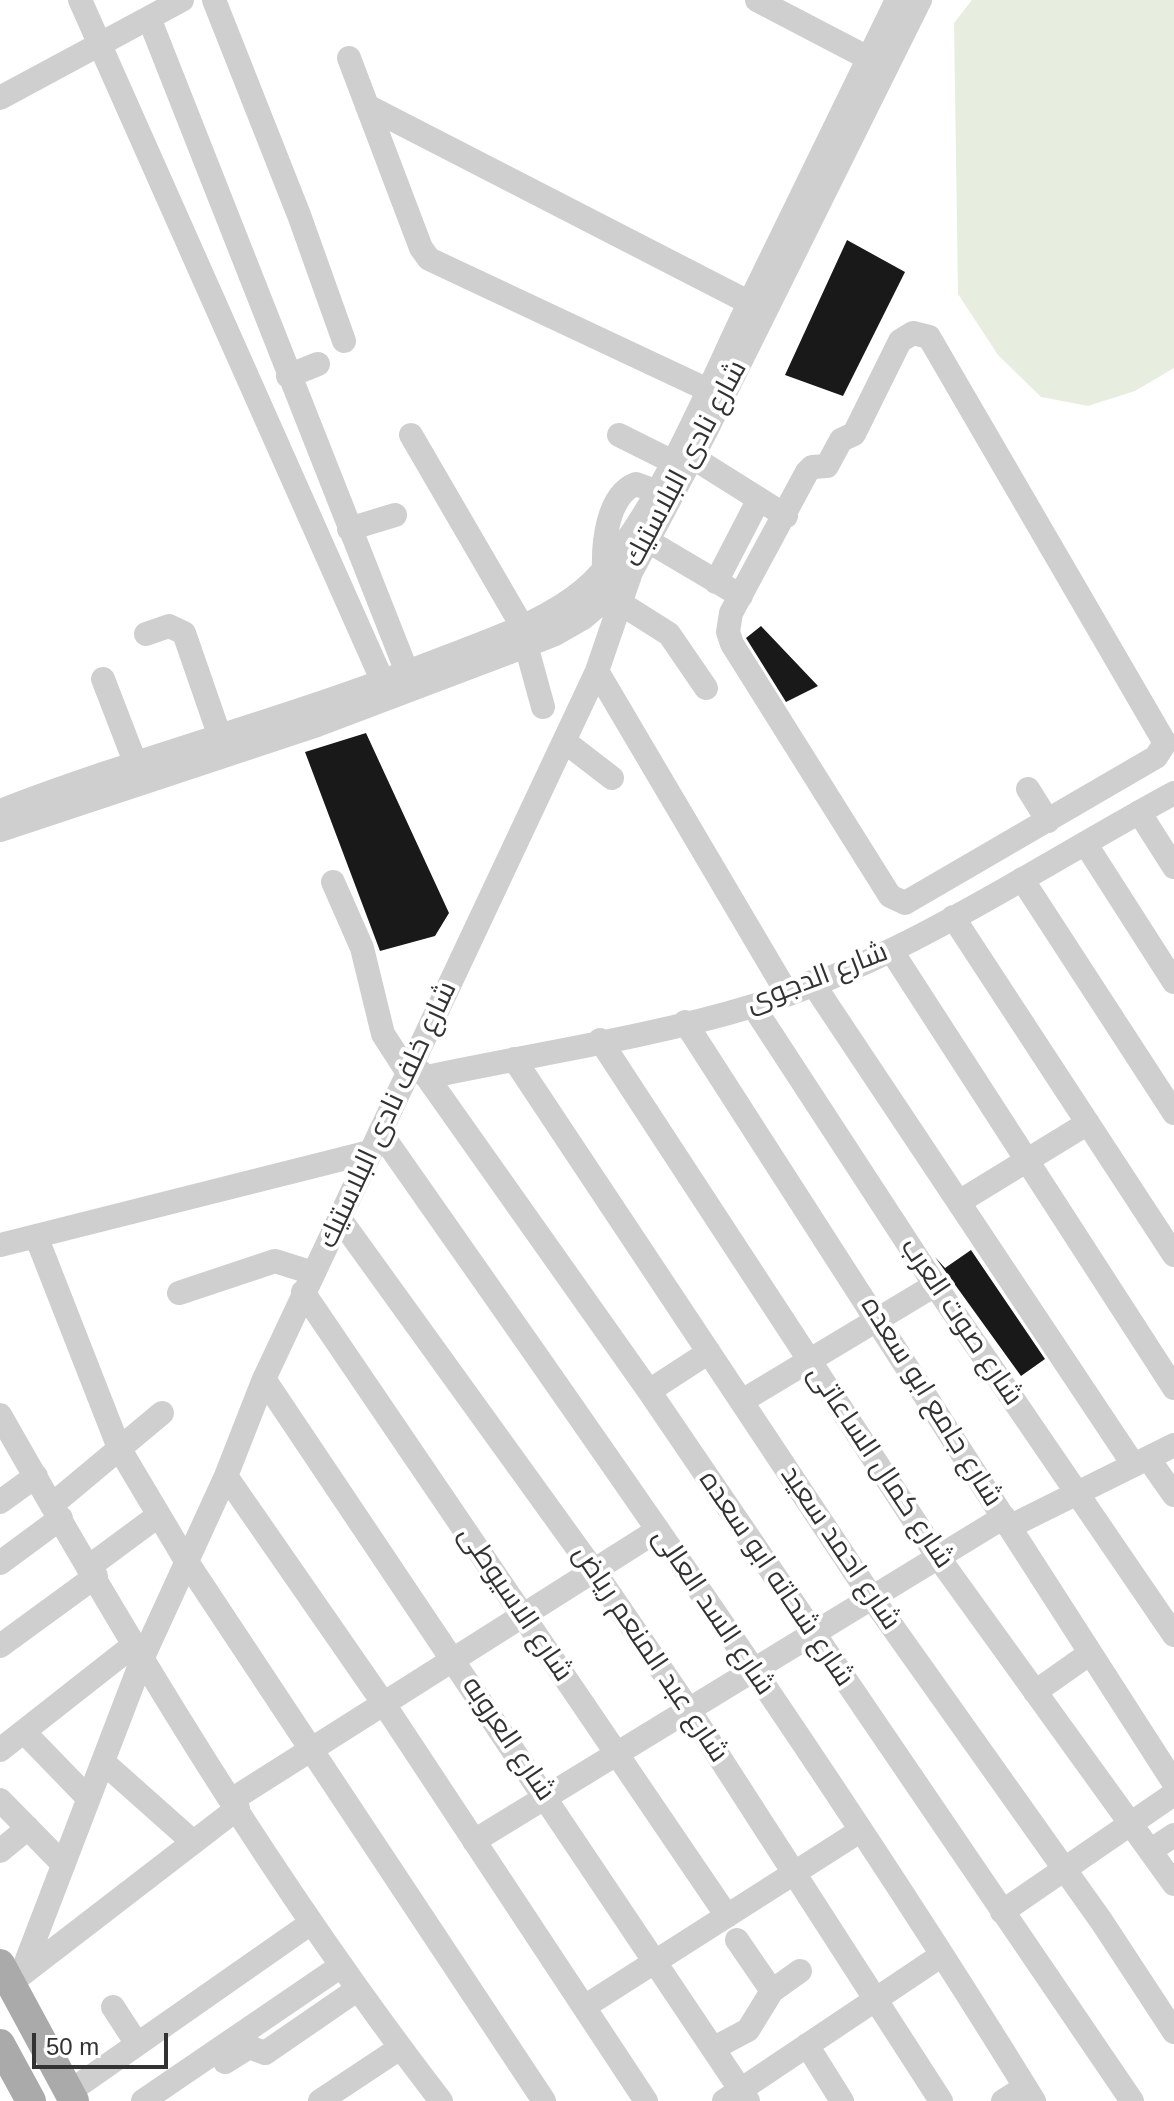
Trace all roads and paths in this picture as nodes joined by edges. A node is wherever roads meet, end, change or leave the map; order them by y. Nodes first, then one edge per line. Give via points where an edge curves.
1 (80, 0) edge
2 (182, 0) edge
3 (214, 0) edge
4 (757, 0) edge
5 (897, 0) edge
6 (920, 0) edge
7 (149, 18) junction
8 (99, 45) junction
9 (349, 58) dead end
10 (868, 58) junction
11 (0, 98) edge
12 (367, 106) junction
13 (750, 303) junction
14 (344, 341) dead end
15 (318, 364) dead end
16 (288, 376) junction
17 (708, 390) junction
18 (411, 435) dead end
19 (619, 435) dead end
20 (682, 459) junction
21 (759, 499) junction
22 (395, 515) dead end
23 (786, 516) junction
24 (349, 529) junction
25 (648, 541) junction
26 (631, 572) junction
27 (716, 582) junction
28 (741, 596) junction
29 (620, 603) junction
30 (146, 634) dead end
31 (524, 636) junction
32 (597, 671) junction
33 (407, 672) junction
34 (103, 679) dead end
35 (383, 682) junction
36 (706, 688) dead end
37 (543, 707) dead end
38 (220, 737) junction
39 (564, 741) junction
40 (135, 762) junction
41 (612, 778) dead end
42 (1028, 789) dead end
43 (1174, 793) edge
44 (0, 811) edge
45 (1139, 812) junction
46 (1048, 821) junction
47 (0, 830) edge
48 (1085, 843) junction
49 (1174, 867) edge
50 (1022, 879) junction
51 (333, 882) dead end
52 (953, 917) junction
53 (891, 950) junction
54 (812, 982) junction
55 (1174, 982) edge
56 (787, 993) junction
57 (753, 1006) junction
58 (685, 1022) junction
59 (600, 1040) junction
60 (514, 1059) junction
61 (416, 1072) junction
62 (1174, 1113) edge
63 (1088, 1123) junction
64 (375, 1142) junction
65 (1025, 1162) junction
66 (959, 1202) junction
67 (340, 1219) junction
68 (36, 1236) junction
69 (0, 1245) edge
70 (1174, 1255) edge
71 (308, 1282) junction
72 (935, 1285) junction
73 (179, 1293) dead end
74 (878, 1319) junction
75 (709, 1352) junction
76 (809, 1361) junction
77 (264, 1379) junction
78 (1174, 1388) edge
79 (649, 1391) junction
80 (742, 1401) junction
81 (162, 1413) dead end
82 (3, 1428) edge
83 (1174, 1445) edge
84 (119, 1448) junction
85 (1140, 1461) junction
86 (36, 1476) junction
87 (226, 1476) junction
88 (1075, 1492) junction
89 (1174, 1495) edge
90 (0, 1502) edge
91 (57, 1511) junction
92 (159, 1515) junction
93 (1006, 1522) junction
94 (658, 1530) junction
95 (938, 1557) junction
96 (185, 1559) junction
97 (0, 1563) edge
98 (93, 1571) junction
99 (594, 1571) junction
100 (872, 1598) junction
101 (523, 1616) junction
102 (813, 1634) junction
103 (1174, 1635) edge
104 (0, 1646) edge
105 (139, 1651) junction
106 (1089, 1654) junction
107 (455, 1659) junction
108 (753, 1671) junction
109 (1035, 1692) junction
110 (384, 1704) junction
111 (689, 1710) junction
112 (24, 1732) junction
113 (314, 1749) junction
114 (0, 1750) edge
115 (617, 1754) junction
116 (103, 1762) junction
117 (1174, 1783) edge
118 (1174, 1794) edge
119 (547, 1797) junction
120 (88, 1798) junction
121 (0, 1800) edge
122 (235, 1804) junction
123 (1130, 1823) junction
124 (28, 1828) junction
125 (860, 1831) junction
126 (1174, 1835) edge
127 (474, 1841) junction
128 (193, 1842) junction
129 (0, 1851) edge
130 (1150, 1851) junction
131 (63, 1864) junction
132 (1063, 1867) junction
133 (796, 1872) junction
134 (1174, 1884) edge
135 (1002, 1912) junction
136 (727, 1916) junction
137 (311, 1923) junction
138 (737, 1940) dead end
139 (942, 1955) junction
140 (656, 1961) junction
141 (341, 1966) junction
142 (800, 1971) dead end
143 (10, 1974) edge
144 (358, 1989) junction
145 (772, 1991) junction
146 (877, 1998) junction
147 (113, 2007) dead end
148 (584, 2007) junction
149 (1174, 2032) edge
150 (0, 2044) edge
151 (137, 2044) junction
152 (807, 2045) junction
153 (400, 2048) junction
154 (714, 2048) junction
155 (184, 2091) dead end
156 (1029, 2094) edge
157 (71, 2096) edge
158 (738, 2097) edge
159 (31, 2101) edge
160 (143, 2101) edge
161 (320, 2101) edge
162 (441, 2101) edge
163 (544, 2101) edge
164 (646, 2101) edge
165 (842, 2101) edge
166 (941, 2101) edge
167 (1003, 2101) edge
168 (1132, 2101) edge

1 - 8 street
2 - 7 street
3 - 14 street
4 - 10 street
5 - 10 street, شارع نادى البلاستيك
6 - 20 street, شارع نادى البلاستيك
7 - 8 street
7 - 16 street
8 - 11 street
8 - 35 street
9 - 12 street
10 - 13 street, شارع نادى البلاستيك
12 - 13 street
12 - 17 street via 429,259
13 - 17 street, شارع نادى البلاستيك
15 - 16 street
16 - 24 street
17 - 20 street, شارع نادى البلاستيك
18 - 31 street
19 - 20 street
20 - 21 street
20 - 25 street, شارع نادى البلاستيك
20 - 31 street, شارع نادى البلاستيك via 604,570
21 - 23 street
21 - 27 street
22 - 24 street
23 - 28 street
23 - 46 street via 809,469 827,466 841,440 854,434 903,337 929,337 1165,743 1160,755
24 - 33 street
25 - 26 street, شارع نادى البلاستيك
25 - 27 street
26 - 29 street, شارع خلف نادى البلاستيك
26 - 31 street, شارع نادى البلاستيك via 583,618
27 - 28 street
28 - 46 street via 729,619 732,644 893,899 909,902
29 - 32 street, شارع خلف نادى البلاستيك
29 - 36 street via 669,634
30 - 38 street via 169,626 184,633
31 - 33 street, شارع نادى البلاستيك
31 - 37 street
31 - 47 street, شارع نادى البلاستيك via 317,725
32 - 39 street, شارع خلف نادى البلاستيك
32 - 56 street
33 - 35 street, شارع نادى البلاستيك
34 - 40 street
35 - 38 street, شارع نادى البلاستيك
38 - 40 street, شارع نادى البلاستيك
39 - 41 street
39 - 61 street, شارع خلف نادى البلاستيك
40 - 44 street, شارع نادى البلاستيك
42 - 46 street
43 - 45 street, شارع الدجوى
45 - 48 street, شارع الدجوى
45 - 49 street
48 - 50 street, شارع الدجوى
48 - 55 street
50 - 52 street, شارع الدجوى
50 - 62 street
51 - 61 street, شارع شحاته ابو سعده via 362,948 383,1034
52 - 53 street, شارع الدجوى
52 - 63 street
53 - 54 street, شارع الدجوى
53 - 65 street
54 - 56 street, شارع الدجوى
54 - 66 street
56 - 57 street, شارع الدجوى
57 - 58 street, شارع الدجوى
57 - 72 street, شارع صوت العرب
58 - 59 street, شارع الدجوى
58 - 74 street, شارع جامع ابو سعده
59 - 60 street, شارع الدجوى
59 - 76 street, شارع كمال الساعاتى
60 - 61 street, شارع الدجوى
60 - 75 street, شارع احمد سعيد
61 - 64 street, شارع خلف نادى البلاستيك
61 - 79 street, شارع شحاته ابو سعده
63 - 65 street
63 - 70 street
64 - 67 street, شارع خلف نادى البلاستيك
64 - 68 street
64 - 94 street, شارع السد العالى
65 - 66 street
65 - 78 street
66 - 85 street
67 - 71 street, شارع خلف نادى البلاستيك
67 - 99 street, شارع عبد المنعم رياض
68 - 69 street
68 - 84 street
71 - 73 street via 280,1262 269,1262
71 - 77 street, شارع خلف نادى البلاستيك
71 - 101 street, شارع الاسيوطى
72 - 74 street
72 - 88 street, شارع صوت العرب
74 - 76 street
74 - 93 street, شارع جامع ابو سعده
75 - 79 street
75 - 80 street, شارع احمد سعيد
76 - 80 street
76 - 95 street, شارع كمال الساعاتى
77 - 87 street, شارع خلف نادى البلاستيك
77 - 107 street, شارع العروبه
79 - 102 street, شارع شحاته ابو سعده
80 - 100 street, شارع احمد سعيد
81 - 84 street
82 - 86 street
83 - 85 street
84 - 91 street
84 - 92 street
85 - 88 street
85 - 89 street
86 - 90 street
86 - 91 street
87 - 96 street, شارع خلف نادى البلاستيك
87 - 110 street
88 - 93 street
88 - 103 street, شارع صوت العرب
91 - 97 street
91 - 98 street
92 - 96 street
92 - 98 street
93 - 95 street
93 - 106 street, شارع جامع ابو سعده
94 - 99 street
94 - 108 street, شارع السد العالى
95 - 100 street
95 - 109 street, شارع كمال الساعاتى
96 - 105 street, شارع خلف نادى البلاستيك
96 - 113 street
98 - 104 street
98 - 105 street
99 - 101 street
99 - 111 street, شارع عبد المنعم رياض
100 - 102 street
100 - 132 street, شارع احمد سعيد
101 - 107 street
101 - 115 street, شارع الاسيوطى
102 - 108 street
102 - 135 street, شارع شحاته ابو سعده
105 - 112 street
105 - 116 street, شارع خلف نادى البلاستيك
105 - 122 street
106 - 109 street
106 - 117 street, شارع جامع ابو سعده
107 - 110 street
107 - 119 street, شارع العروبه
108 - 111 street
108 - 125 street, شارع السد العالى
109 - 123 street, شارع كمال الساعاتى
110 - 113 street
110 - 127 street
111 - 115 street
111 - 133 street, شارع عبد المنعم رياض
112 - 114 street
112 - 120 street
113 - 122 street
113 - 163 street
115 - 119 street
115 - 136 street, شارع الاسيوطى
116 - 120 street, شارع خلف نادى البلاستيك
116 - 128 street
118 - 123 street
119 - 127 street
119 - 140 street, شارع العروبه
120 - 131 street, شارع خلف نادى البلاستيك
121 - 124 street
122 - 128 street
122 - 137 street
123 - 130 street, شارع كمال الساعاتى
123 - 132 street
124 - 129 street
124 - 131 street
125 - 133 street
125 - 139 street, شارع السد العالى
126 - 130 street
127 - 148 street
128 - 143 street
130 - 134 street, شارع كمال الساعاتى
131 - 143 street, شارع خلف نادى البلاستيك
132 - 135 street
132 - 149 street, شارع احمد سعيد
133 - 136 street
133 - 146 street, شارع عبد المنعم رياض
135 - 168 street, شارع شحاته ابو سعده
136 - 140 street
137 - 141 street
137 - 151 street
138 - 145 street
139 - 146 street
139 - 156 street, شارع السد العالى
140 - 148 street
140 - 154 street, شارع العروبه
141 - 144 street
141 - 160 street
142 - 145 street
143 - 157 main road
144 - 153 street
144 - 155 street via 265,2053 249,2047
145 - 154 street via 748,2030
146 - 152 street
146 - 166 street, شارع عبد المنعم رياض
147 - 151 street
148 - 164 street
150 - 159 main road
151 - 157 street
152 - 158 street
152 - 165 street
153 - 161 street
153 - 162 street
154 - 158 street, شارع العروبه
156 - 167 street

